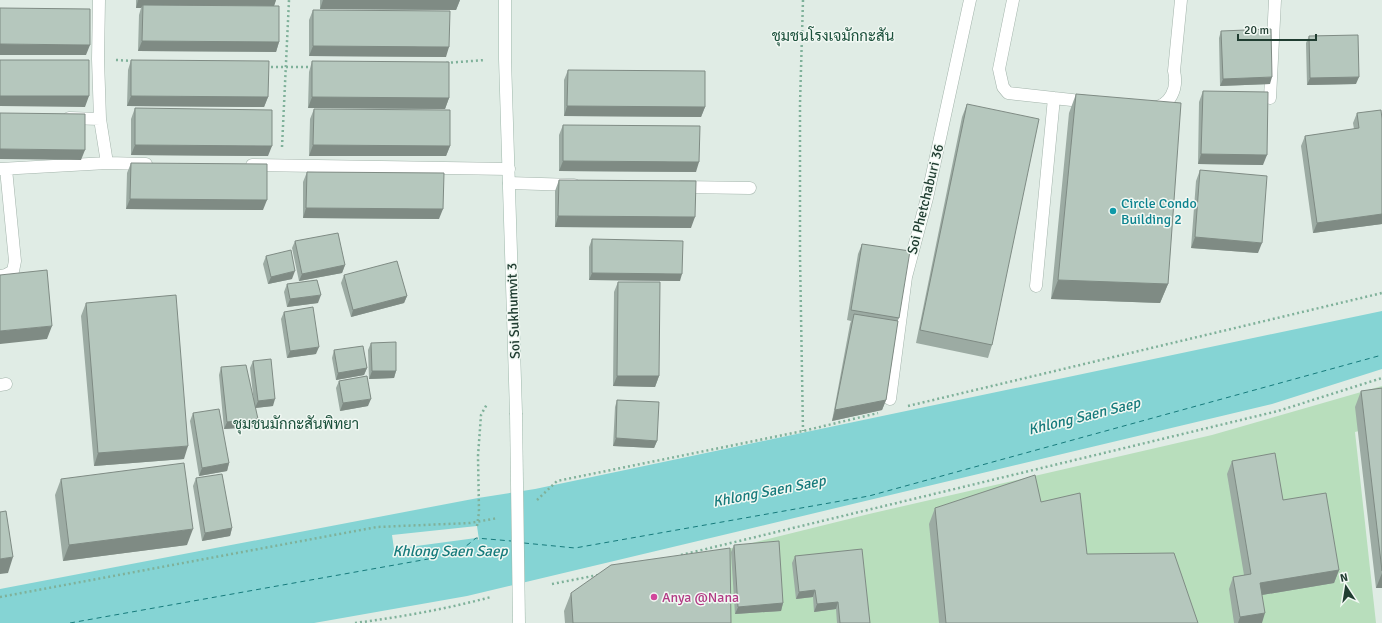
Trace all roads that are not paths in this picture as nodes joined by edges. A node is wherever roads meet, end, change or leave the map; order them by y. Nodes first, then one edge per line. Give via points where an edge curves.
1 (99, 0) edge
2 (505, 0) edge
3 (970, 0) edge
4 (1013, 0) edge
5 (1181, 0) edge
6 (1275, 0) edge
7 (98, 62) junction
8 (83, 65) edge
9 (1054, 98) junction
10 (1270, 98) dead end
11 (1100, 103) edge
12 (1142, 108) edge
13 (54, 118) edge
14 (100, 119) junction
15 (108, 163) junction
16 (155, 164) edge
17 (242, 165) edge
18 (509, 168) junction
19 (3, 169) edge
20 (509, 184) junction
21 (587, 185) edge
22 (672, 186) edge
23 (750, 188) dead end
24 (0, 276) edge
25 (1036, 286) dead end
26 (890, 399) edge
27 (519, 623) edge

1 - 7 street
2 - 18 street, Soi Sukhumvit 3
3 - 26 street, Soi Phetchaburi 36 via 927,198 906,277
4 - 9 street via 999,69 1003,86 1008,93
5 - 12 street via 1174,71 1175,88 1164,104
6 - 10 street
7 - 8 street
7 - 14 street
9 - 11 street
9 - 25 street
13 - 14 street
14 - 15 street
15 - 16 street
15 - 19 street
17 - 18 street
18 - 20 street, Soi Sukhumvit 3
19 - 24 street via 15,261 13,271 6,276
20 - 21 street
20 - 27 street, Soi Sukhumvit 3, bridge
22 - 23 street

